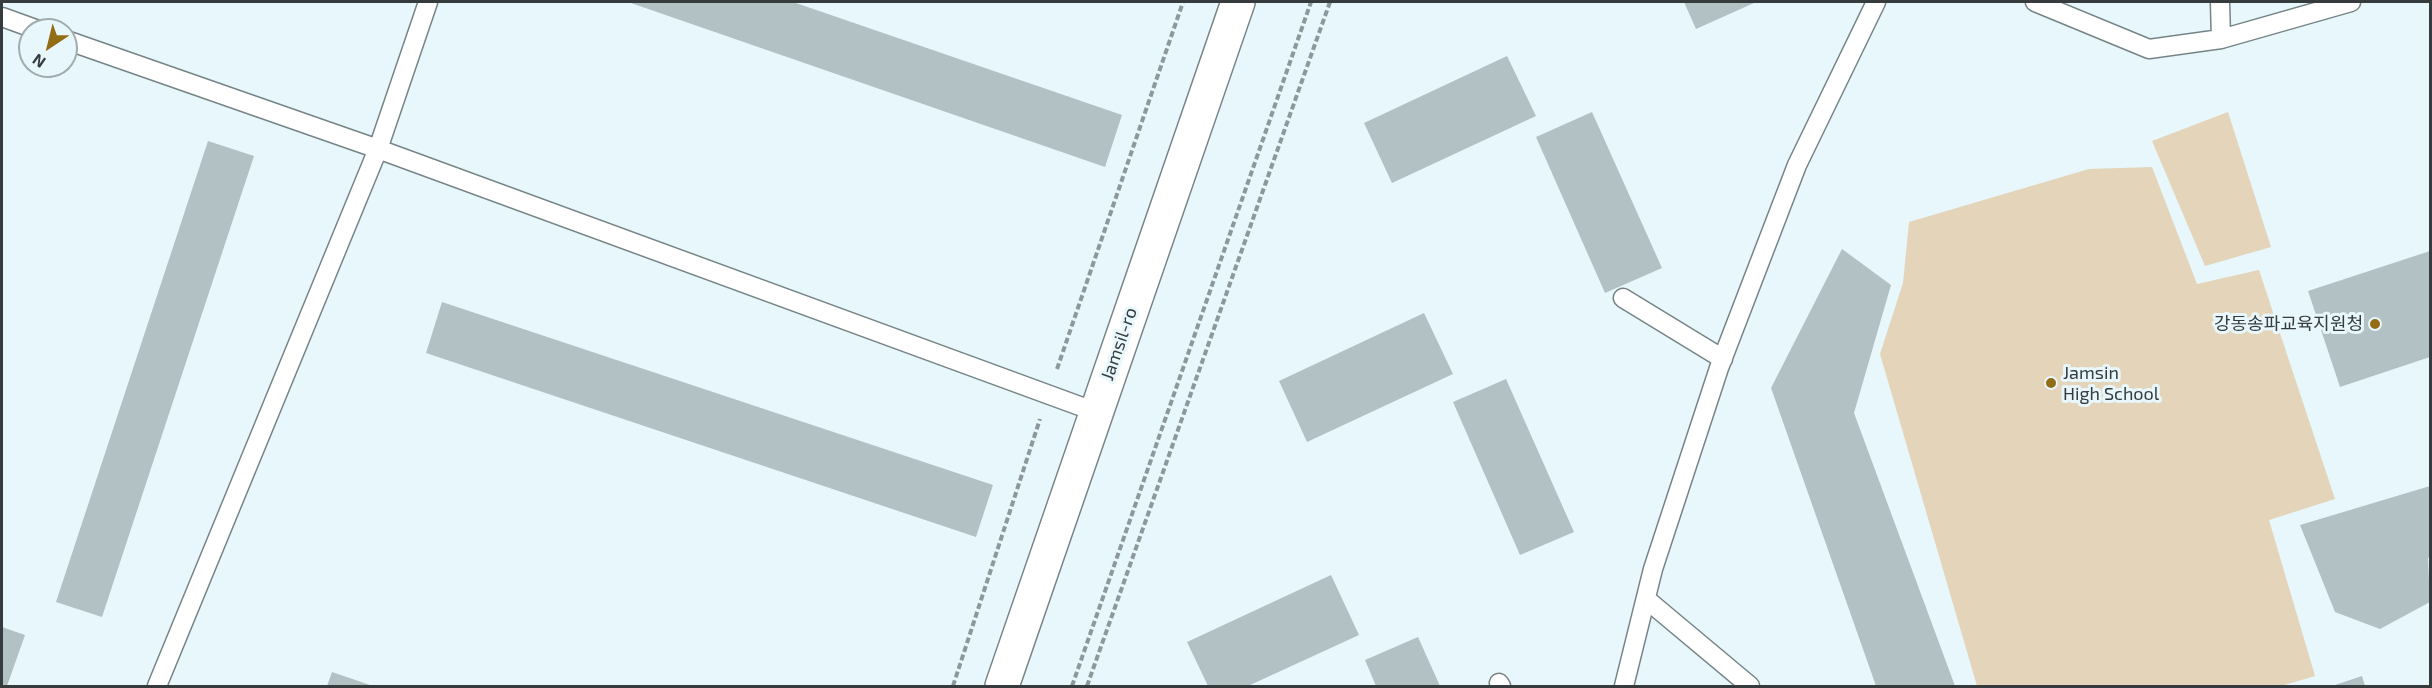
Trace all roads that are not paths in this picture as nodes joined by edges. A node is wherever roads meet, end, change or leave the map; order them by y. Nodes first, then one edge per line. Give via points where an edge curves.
1 (428, 2) edge
2 (1238, 2) edge
3 (1876, 2) edge
4 (2035, 2) edge
5 (2220, 2) edge
6 (2351, 2) edge
7 (2, 17) edge
8 (18, 23) edge
9 (2221, 39) junction
10 (78, 44) edge
11 (378, 148) junction
12 (1623, 298) dead end
13 (1723, 359) junction
14 (1096, 412) junction
15 (1646, 599) junction
16 (157, 687) edge
17 (1002, 687) edge
18 (1624, 687) edge
19 (1750, 687) edge

1 - 11 lane
2 - 14 street, Jamsil-ro
3 - 13 lane via 1797,165
4 - 9 lane via 2149,49
5 - 9 lane
6 - 9 lane
7 - 8 lane
10 - 11 lane
11 - 14 lane
11 - 16 lane
12 - 13 lane
13 - 15 lane
14 - 17 street, Jamsil-ro
15 - 18 lane
15 - 19 lane

